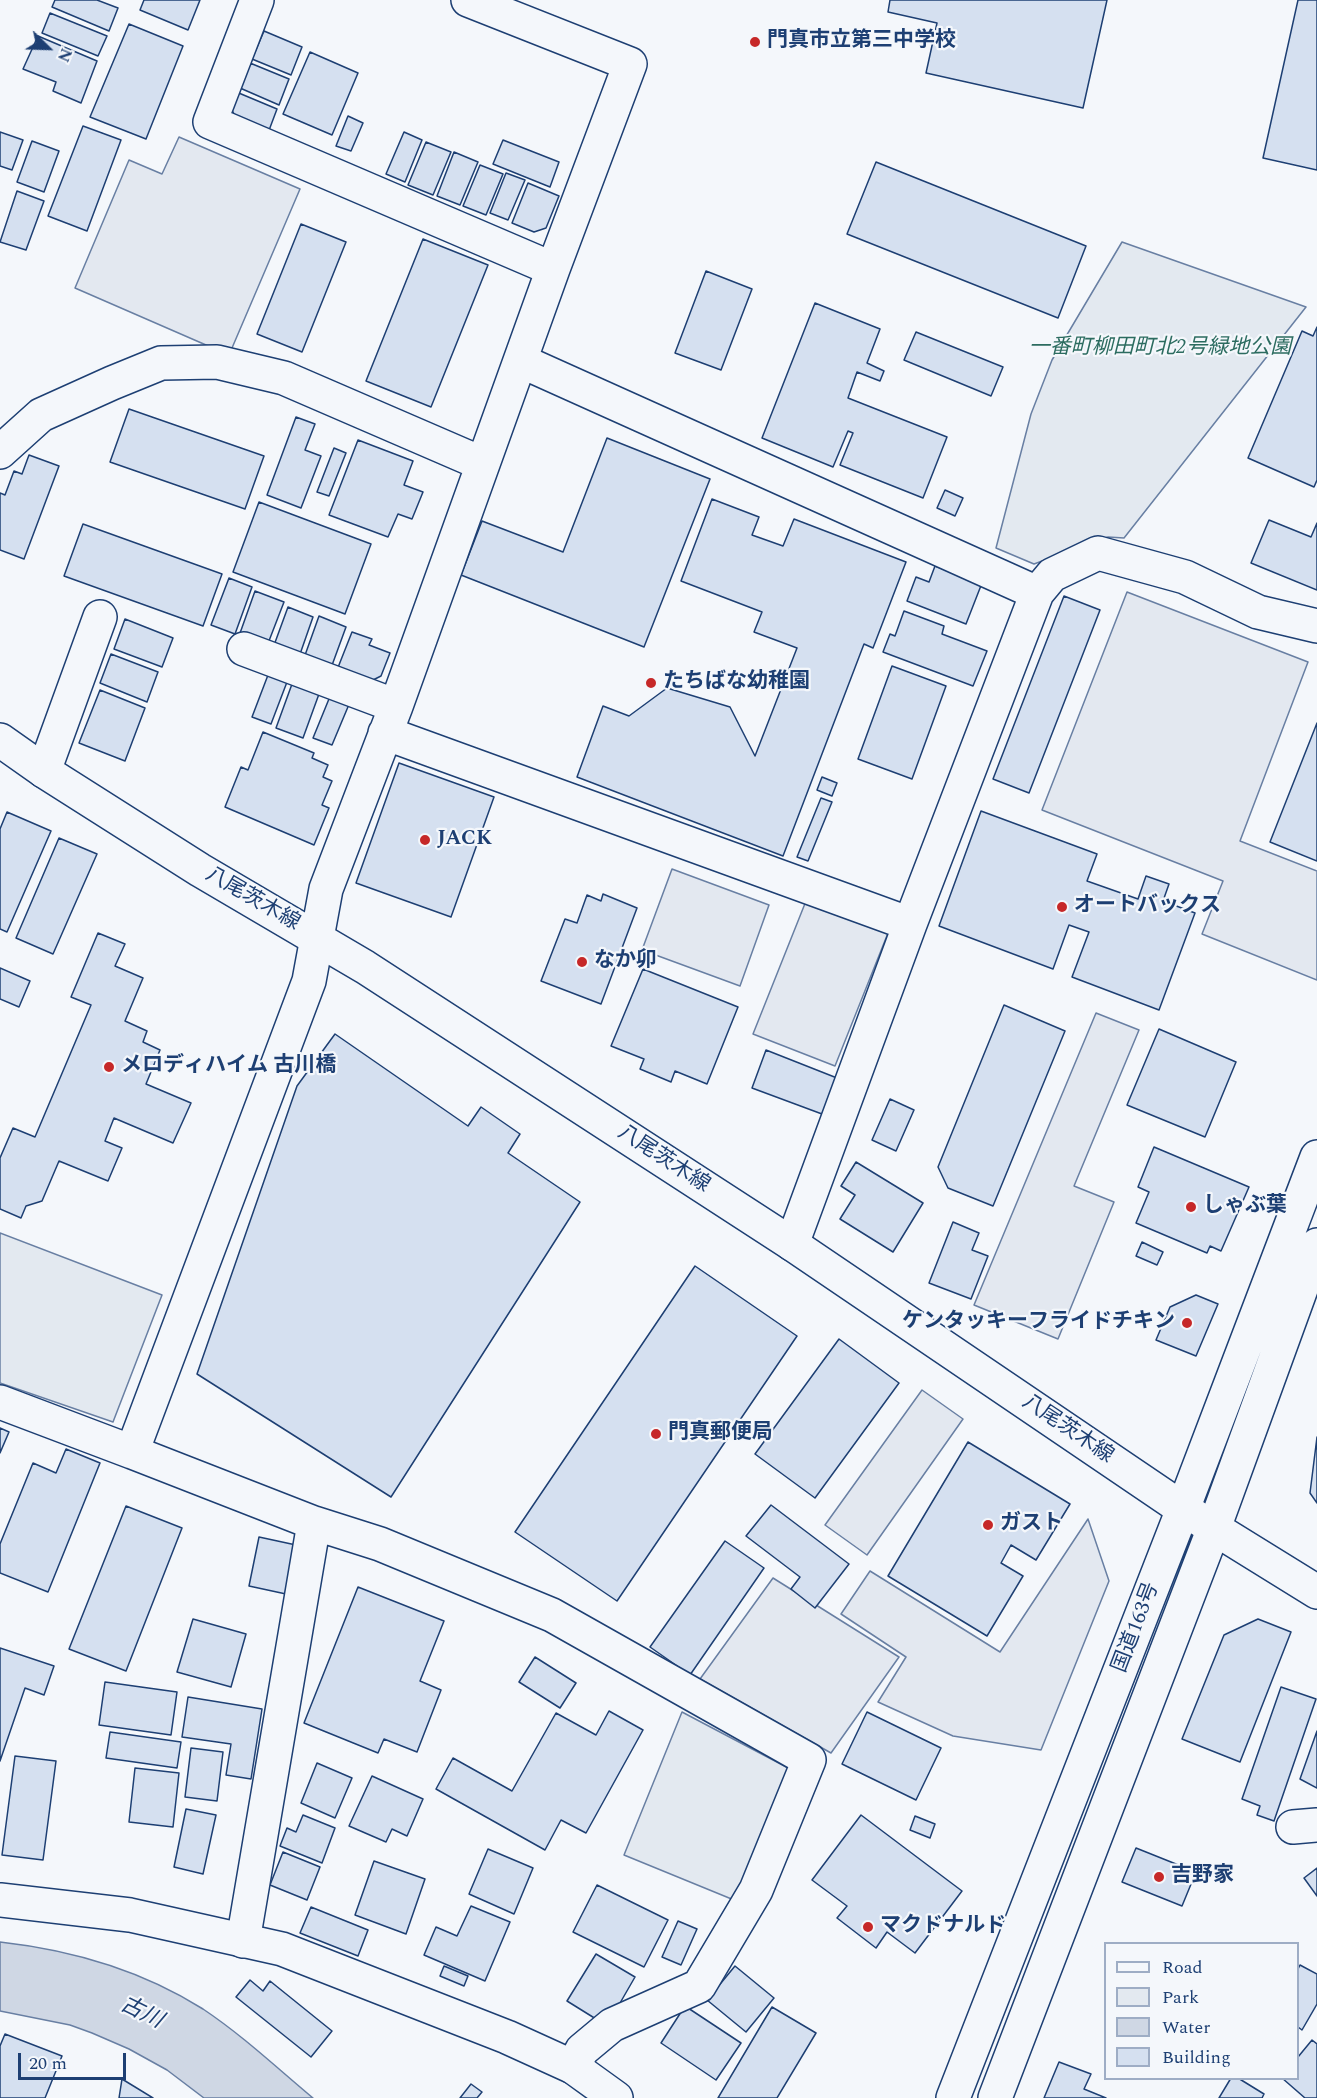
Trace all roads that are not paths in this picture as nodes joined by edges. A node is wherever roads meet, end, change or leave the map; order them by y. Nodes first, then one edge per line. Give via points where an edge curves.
1 (257, 0) edge
2 (468, 0) edge
3 (554, 269) junction
4 (521, 361) junction
5 (0, 452) edge
6 (483, 464) junction
7 (1037, 593) junction
8 (100, 617) dead end
9 (1317, 626) edge
10 (244, 649) dead end
11 (390, 720) junction
12 (0, 740) edge
13 (44, 771) junction
14 (910, 924) junction
15 (318, 939) junction
16 (1317, 1157) edge
17 (792, 1244) junction
18 (1307, 1251) edge
19 (0, 1402) edge
20 (132, 1452) junction
21 (1183, 1509) junction
22 (314, 1523) junction
23 (1214, 1528) junction
24 (1317, 1592) edge
25 (0, 1900) edge
26 (243, 1941) junction
27 (573, 2067) junction
28 (616, 2098) edge
29 (953, 2098) edge
30 (995, 2098) edge

1 - 3 main road via 210,122
2 - 3 main road via 630,64
3 - 4 main road
4 - 6 main road
4 - 7 main road
5 - 6 main road via 41,415 161,363 217,362 284,378
6 - 11 main road
7 - 9 main road via 1052,575 1098,553 1185,577 1258,612
7 - 14 main road
8 - 13 main road
10 - 11 main road
11 - 14 main road
11 - 15 main road via 326,890
12 - 13 main road, 八尾茨木線
13 - 15 main road, 八尾茨木線
14 - 17 main road
15 - 17 main road, 八尾茨木線
15 - 20 main road via 309,981
16 - 18 main road, 国道163号
17 - 21 main road, 八尾茨木線
18 - 21 main road, 国道163号
18 - 23 main road, 国道163号
19 - 20 main road
20 - 22 main road
21 - 23 main road, 八尾茨木線
21 - 29 main road, 国道163号
22 - 26 main road
22 - 27 main road via 380,1544 552,1615 809,1760 756,1890 699,1986 612,2025 582,2050
23 - 24 main road, 八尾茨木線
23 - 30 main road, 国道163号
25 - 26 main road via 130,1915
26 - 27 main road via 282,1949
27 - 28 main road

